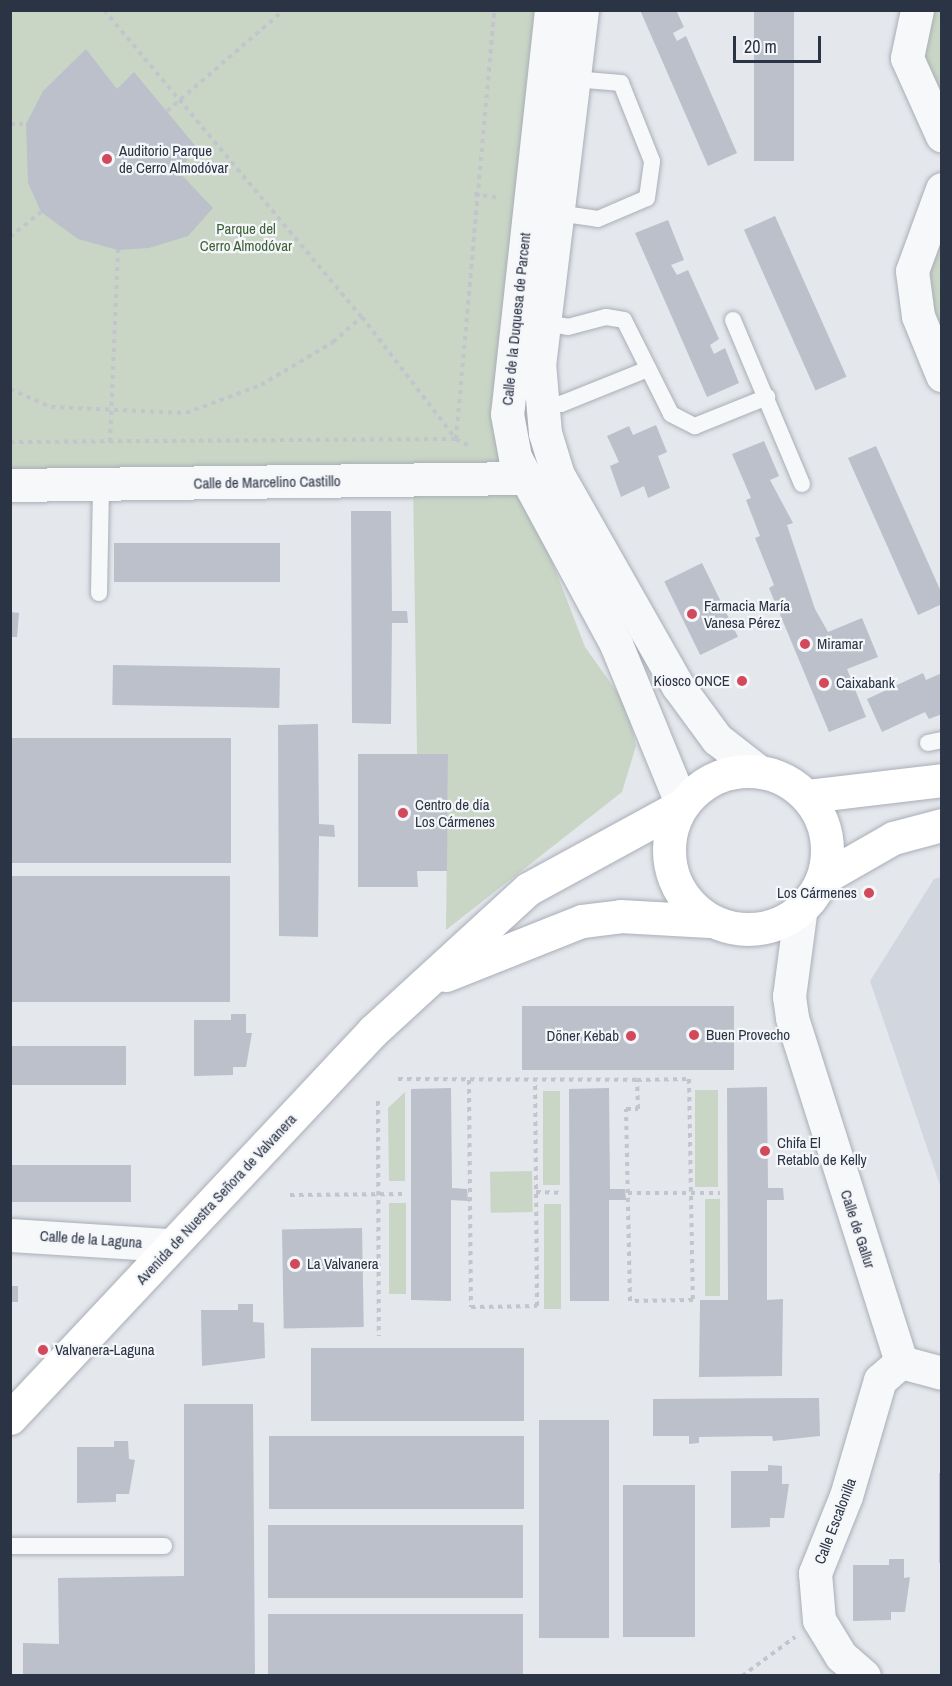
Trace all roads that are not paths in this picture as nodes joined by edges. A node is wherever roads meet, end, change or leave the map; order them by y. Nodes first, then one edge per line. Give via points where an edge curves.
1 (550, 10) edge
2 (582, 10) edge
3 (917, 10) edge
4 (573, 79) junction
5 (942, 136) edge
6 (942, 189) edge
7 (558, 213) junction
8 (733, 320) dead end
9 (544, 323) junction
10 (648, 369) junction
11 (942, 375) edge
12 (767, 397) junction
13 (539, 405) junction
14 (524, 478) junction
15 (802, 484) dead end
16 (10, 485) edge
17 (100, 486) junction
18 (99, 593) dead end
19 (758, 771) junction
20 (942, 780) edge
21 (808, 796) junction
22 (682, 805) junction
23 (942, 825) edge
24 (825, 877) junction
25 (800, 914) junction
26 (710, 921) junction
27 (425, 984) junction
28 (10, 1235) edge
29 (171, 1245) junction
30 (901, 1362) junction
31 (942, 1373) edge
32 (10, 1418) edge
33 (10, 1546) edge
34 (164, 1546) dead end
35 (864, 1676) edge

1 - 14 street, Calle de la Duquesa de Parcent via 508,368 507,414
2 - 4 street, Calle de la Duquesa de Parcent
3 - 5 street via 907,58
4 - 7 street, Calle de la Duquesa de Parcent
4 - 7 lane via 621,83 652,161 646,198 598,219
6 - 11 street via 912,271 918,316
7 - 9 street, Calle de la Duquesa de Parcent
8 - 12 lane
9 - 10 lane via 568,327 606,317 624,320
9 - 13 street, Calle de la Duquesa de Parcent
10 - 12 lane via 671,414 695,426
10 - 13 lane via 561,404
12 - 15 lane
13 - 19 street, Calle de la Duquesa de Parcent via 558,475 663,662 717,740
14 - 17 street, Calle de Marcelino Castillo
14 - 22 street, Calle de la Duquesa de Parcent via 616,644
16 - 17 street, Calle de Marcelino Castillo
17 - 18 lane
19 - 21 main road via 785,779
19 - 22 main road via 729,773 703,785
20 - 21 main road
21 - 24 main road via 828,834
22 - 26 main road via 670,836 670,869 684,899
22 - 27 main road, Avenida de Nuestra Señora de Valvanera via 528,889
23 - 24 main road via 893,838
24 - 25 main road
25 - 26 main road via 748,932
25 - 30 street, Calle de Gallur via 789,996 792,1018
26 - 27 main road, Avenida de Nuestra Señora de Valvanera via 620,916 582,921
27 - 29 main road, Avenida de Nuestra Señora de Valvanera via 373,1031
28 - 29 street, Calle de la Laguna
29 - 32 main road, Avenida de Nuestra Señora de Valvanera
30 - 31 street
30 - 35 street, Calle Escalonilla via 880,1380 846,1496 815,1573 819,1620 841,1656
33 - 34 lane

